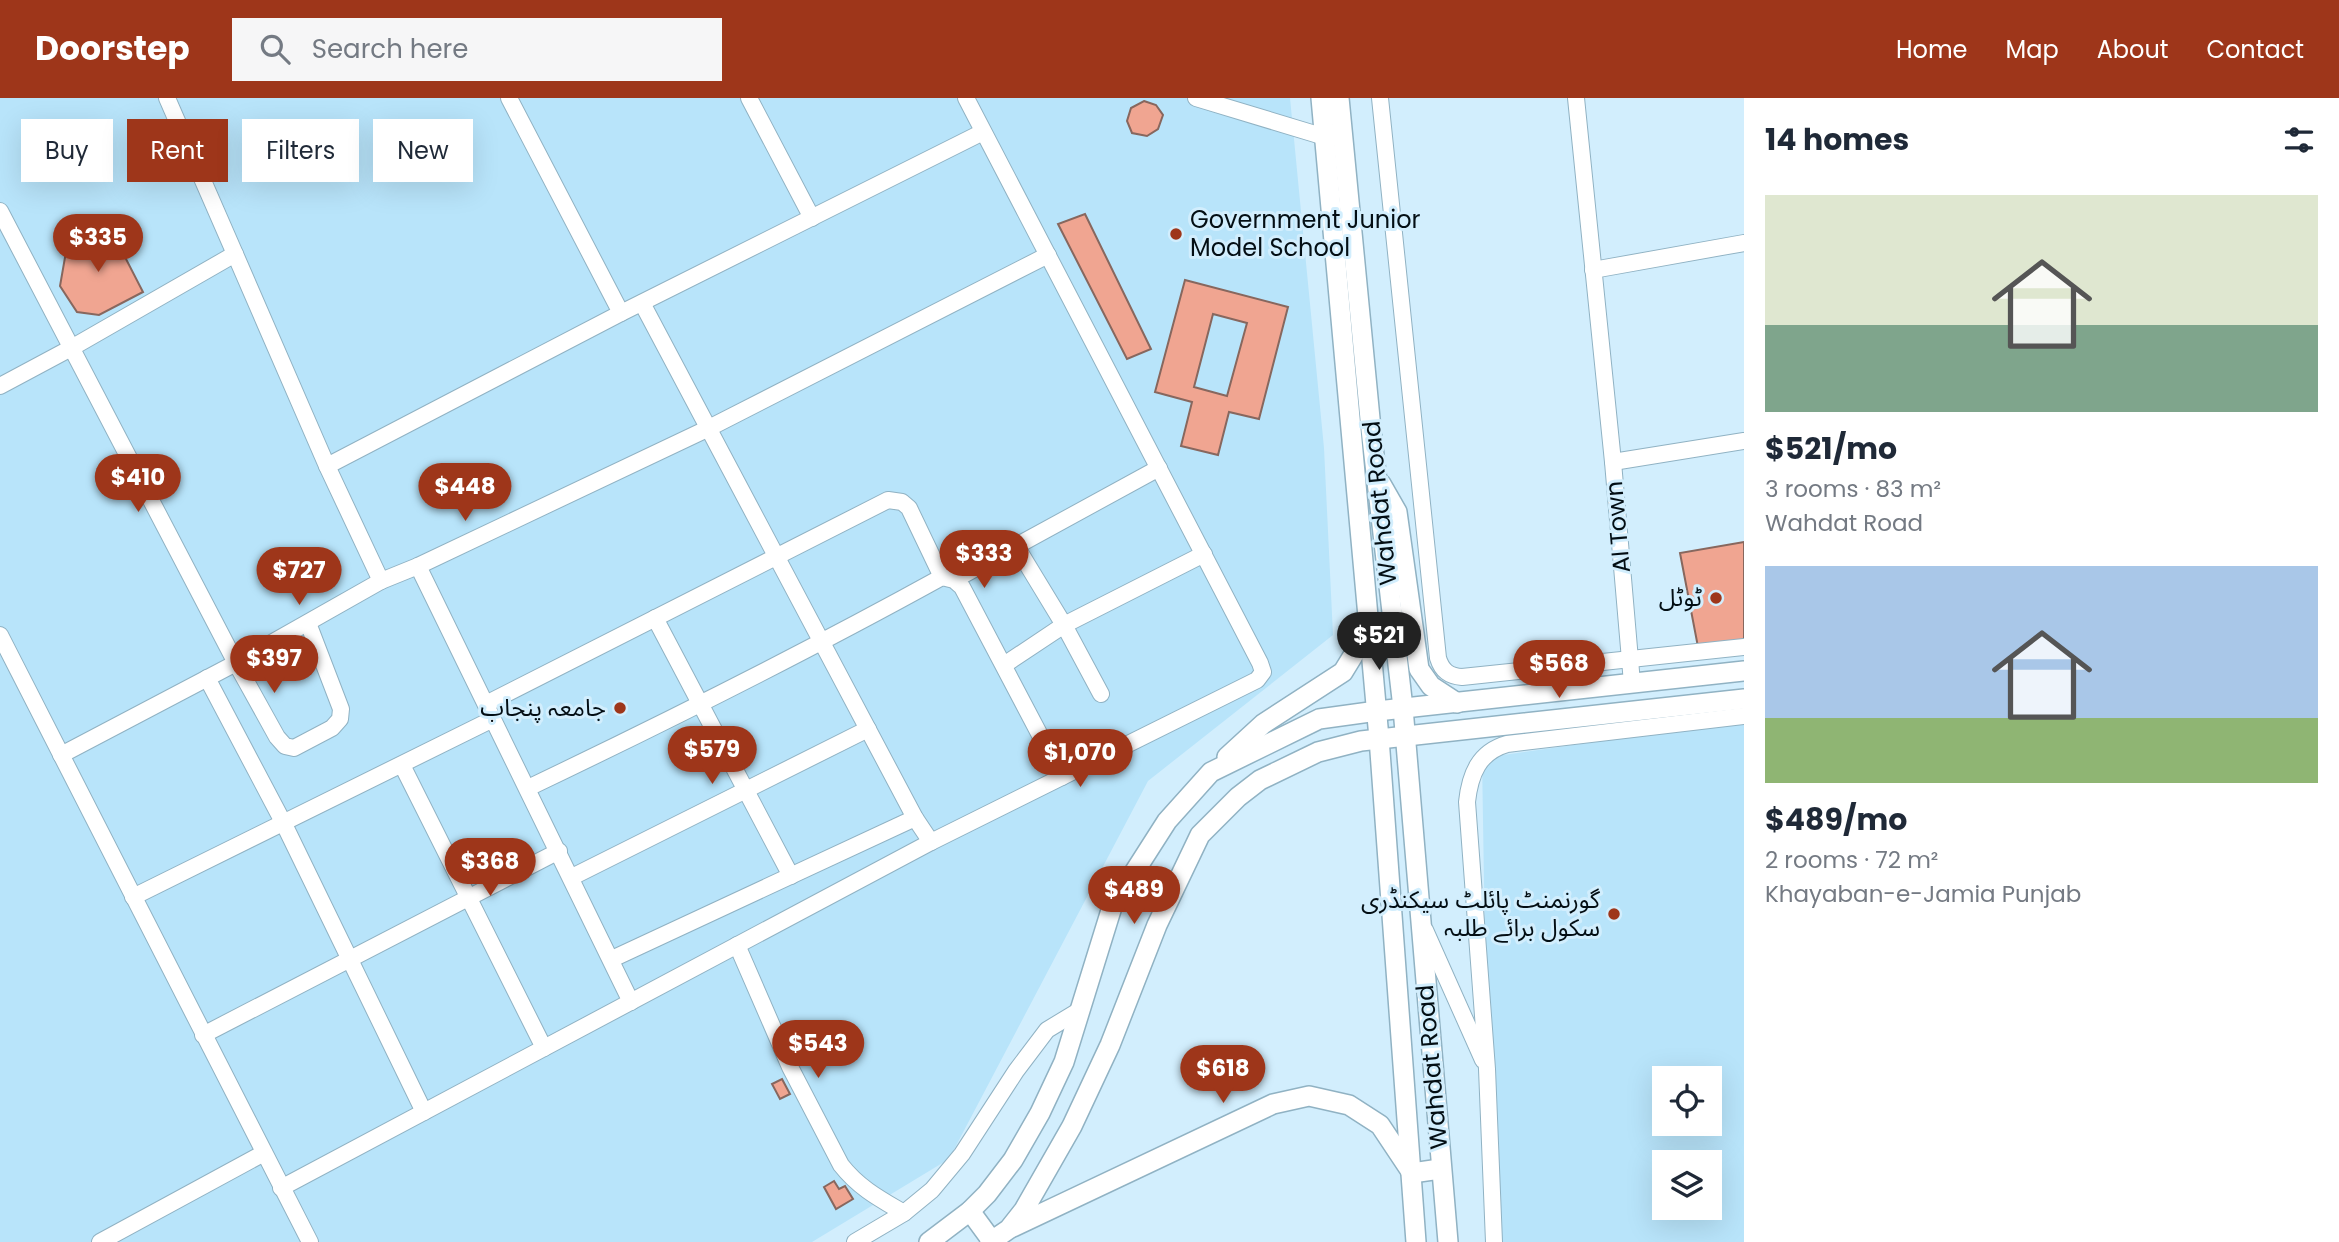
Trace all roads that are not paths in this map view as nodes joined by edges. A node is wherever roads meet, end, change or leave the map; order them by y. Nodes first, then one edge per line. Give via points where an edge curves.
1 (167, 98) edge
2 (509, 98) edge
3 (749, 98) edge
4 (966, 98) edge
5 (1196, 98) edge
6 (1321, 98) edge
7 (1339, 98) edge
8 (1380, 98) edge
9 (1576, 98) edge
10 (983, 132) junction
11 (1334, 135) junction
12 (0, 211) edge
13 (812, 218) junction
14 (1744, 243) edge
15 (235, 254) junction
16 (1048, 255) junction
17 (1593, 270) junction
18 (642, 303) junction
19 (621, 313) junction
20 (73, 347) junction
21 (0, 386) edge
22 (709, 428) junction
23 (1744, 441) edge
24 (1613, 462) junction
25 (327, 466) junction
26 (1159, 468) junction
27 (1377, 477) junction
28 (1016, 546) junction
29 (1204, 554) junction
30 (776, 556) junction
31 (418, 566) junction
32 (948, 578) junction
33 (381, 582) junction
34 (655, 618) junction
35 (308, 623) junction
36 (1064, 625) junction
37 (1370, 628) junction
38 (0, 635) edge
39 (823, 642) junction
40 (1744, 647) edge
41 (1629, 659) junction
42 (236, 663) junction
43 (1004, 665) junction
44 (1744, 671) edge
45 (207, 678) junction
46 (1632, 683) junction
47 (1101, 694) dead end
48 (1744, 699) edge
49 (1457, 704) junction
50 (701, 705) junction
51 (1403, 708) junction
52 (1377, 711) junction
53 (490, 712) junction
54 (1744, 716) edge
55 (868, 729) junction
56 (1562, 729) junction
57 (1405, 735) junction
58 (1379, 738) junction
59 (61, 755) junction
60 (402, 765) junction
61 (1211, 772) junction
62 (1062, 777) junction
63 (528, 788) junction
64 (745, 789) junction
65 (915, 818) junction
66 (283, 822) junction
67 (931, 842) junction
68 (559, 851) junction
69 (790, 876) junction
70 (572, 877) junction
71 (133, 897) junction
72 (469, 897) junction
73 (1420, 919) junction
74 (737, 945) junction
75 (351, 959) junction
76 (612, 959) junction
77 (631, 1002) junction
78 (1080, 1010) junction
79 (204, 1035) junction
80 (544, 1048) junction
81 (1487, 1069) junction
82 (424, 1112) junction
83 (264, 1153) junction
84 (1440, 1170) junction
85 (1412, 1173) junction
86 (281, 1188) junction
87 (970, 1211) junction
88 (904, 1213) junction
89 (1009, 1229) junction
90 (991, 1241) edge
91 (100, 1242) edge
92 (310, 1242) edge
93 (855, 1242) edge
94 (929, 1242) edge
95 (1416, 1242) edge
96 (1448, 1242) edge
97 (1494, 1242) edge

1 - 15 street
2 - 19 street
3 - 13 street
4 - 10 street
5 - 11 street
6 - 11 main road, Wahdat Road
7 - 11 main road, Wahdat Road
8 - 41 street via 1440,667 1462,677
9 - 17 street
10 - 13 street
10 - 16 street
11 - 27 main road, Wahdat Road
11 - 37 main road, Wahdat Road
12 - 20 street
13 - 18 street
14 - 17 street
15 - 20 street
15 - 25 street
16 - 22 street
16 - 26 street
17 - 24 street
18 - 19 street
18 - 22 street
19 - 25 street
20 - 21 street
20 - 42 street
22 - 30 street
22 - 31 street
23 - 24 street, AI Town
24 - 41 street, AI Town
25 - 33 street
26 - 28 street
26 - 29 street
27 - 49 main road via 1397,512 1419,668 1431,686
27 - 51 main road, Wahdat Road
28 - 32 street
28 - 36 street
29 - 36 street
29 - 62 street via 1263,672 1257,680
30 - 32 street via 895,499 909,508
30 - 34 street
30 - 39 street
31 - 33 street
31 - 53 street
32 - 39 street
32 - 43 street via 962,587
33 - 35 street
34 - 50 street
34 - 53 street
35 - 42 street
35 - 42 street via 341,709 332,728 294,748 285,746
36 - 43 street
36 - 47 street
37 - 52 main road, Wahdat Road
37 - 61 main road via 1343,672 1263,724
38 - 59 street
39 - 50 street
39 - 55 street
40 - 41 street
41 - 46 street, AI Town
42 - 45 street
43 - 62 street
44 - 46 main road
45 - 59 street
45 - 66 street
46 - 49 main road
48 - 56 main road
49 - 51 main road
50 - 63 street
50 - 64 street
51 - 52 main road
51 - 57 main road, Wahdat Road
52 - 58 main road, Wahdat Road
52 - 61 main road via 1319,719
53 - 60 street
53 - 63 street
54 - 56 street
55 - 64 street
55 - 65 street
56 - 57 main road
56 - 81 street via 1495,747 1482,758 1469,786
57 - 58 main road
57 - 73 main road, Wahdat Road
58 - 85 main road, Wahdat Road
58 - 89 main road via 1318,752 1260,780 1200,835 1157,925 1093,1086 1041,1183
59 - 71 street
60 - 66 street
60 - 72 street
61 - 78 main road via 1167,821 1112,907
62 - 67 street
63 - 68 street
64 - 69 street
64 - 70 street
65 - 67 street
65 - 69 street
66 - 71 street
66 - 75 street
67 - 74 street
68 - 70 street
68 - 72 street
69 - 76 street
70 - 76 street
71 - 79 street
72 - 75 street
72 - 80 street
73 - 81 street
73 - 84 main road, Wahdat Road
74 - 77 street
74 - 88 street via 790,1067 841,1165 864,1190
75 - 79 street
75 - 82 street
76 - 77 street
77 - 80 street
78 - 87 main road via 1064,1062 1040,1113 1013,1160
78 - 88 street via 1047,1030 962,1154 932,1190
79 - 83 street
80 - 82 street
81 - 97 street
82 - 86 street
83 - 86 street
83 - 91 street
84 - 85 main road
84 - 96 main road, Wahdat Road
85 - 89 main road via 1380,1125 1349,1105 1309,1097 1273,1104
85 - 95 main road, Wahdat Road
86 - 92 street
87 - 90 main road
87 - 94 main road
88 - 93 street
89 - 90 main road

